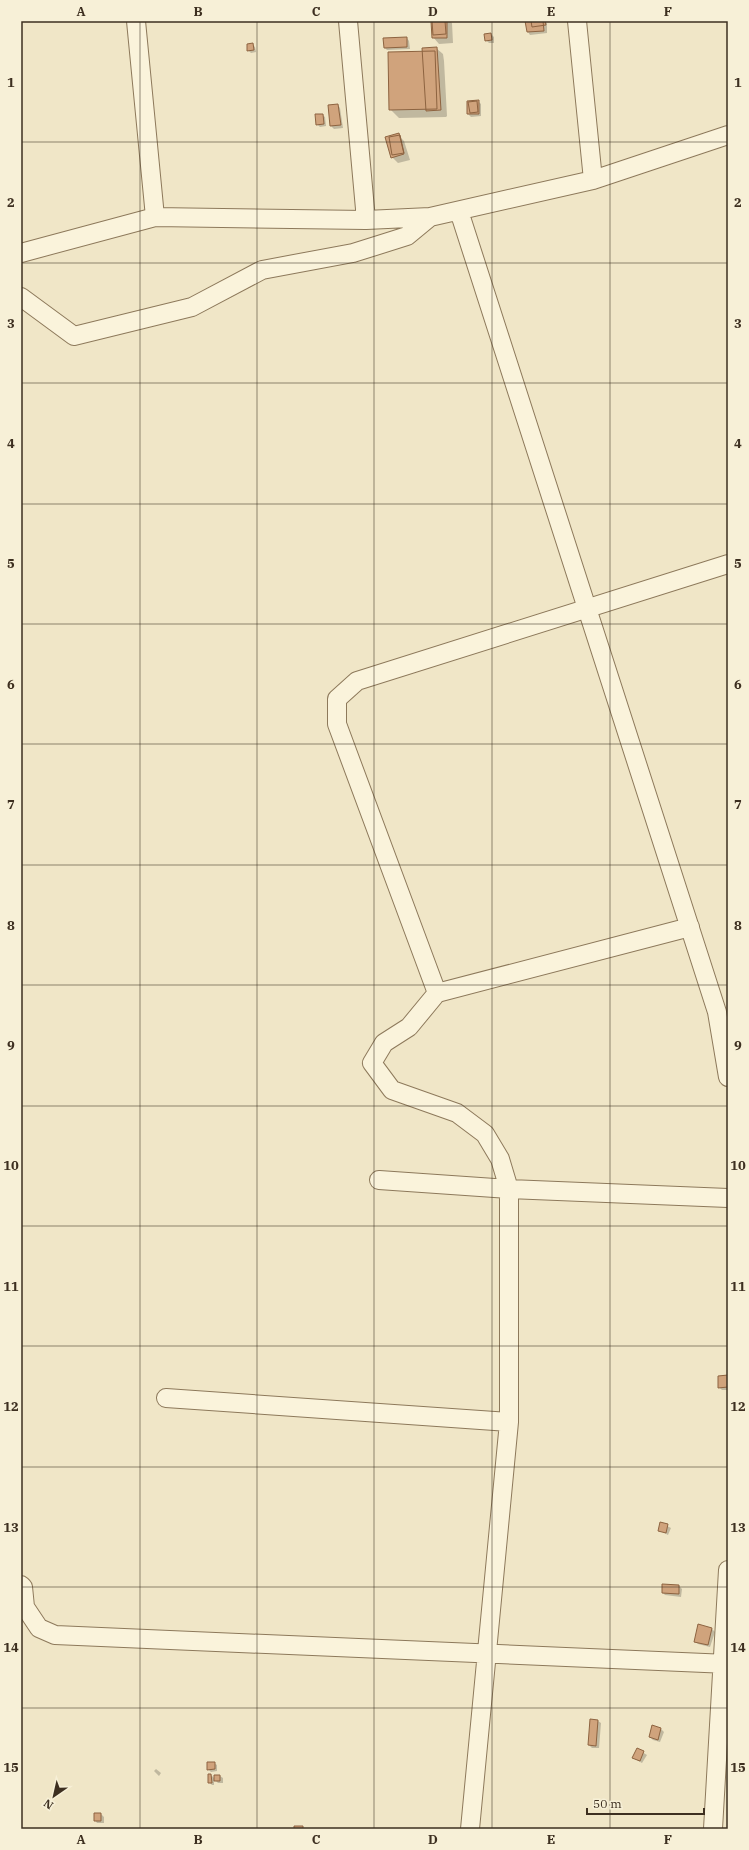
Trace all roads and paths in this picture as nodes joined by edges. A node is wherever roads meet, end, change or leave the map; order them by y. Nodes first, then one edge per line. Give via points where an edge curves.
1 (136, 21) edge
2 (348, 21) edge
3 (577, 21) edge
4 (728, 135) edge
5 (592, 180) junction
6 (459, 211) junction
7 (155, 217) junction
8 (430, 217) junction
9 (366, 220) junction
10 (21, 253) edge
11 (21, 297) edge
12 (728, 564) edge
13 (586, 608) junction
14 (690, 927) junction
15 (437, 993) junction
16 (722, 1015) edge
17 (728, 1077) edge
18 (379, 1180) dead end
19 (509, 1189) junction
20 (728, 1198) edge
21 (166, 1398) dead end
22 (509, 1422) junction
23 (728, 1570) edge
24 (21, 1586) edge
25 (487, 1653) junction
26 (725, 1664) edge
27 (470, 1829) edge
28 (713, 1829) edge

1 - 7 street
2 - 9 street
3 - 5 street
4 - 5 street
5 - 6 street
6 - 8 street
6 - 13 street
7 - 9 street
7 - 10 street
8 - 9 street
8 - 11 street via 407,236 353,253 262,270 192,307 74,336
12 - 13 street
13 - 14 street
13 - 15 street via 357,681 337,699 337,724
14 - 15 street
14 - 16 street
15 - 19 street via 409,1027 384,1043 372,1063 392,1090 458,1113 485,1134 500,1158
16 - 17 street
18 - 19 street
19 - 20 street
19 - 22 street
21 - 22 street
22 - 25 street
23 - 26 street
24 - 25 street via 25,1607 39,1628 55,1635
25 - 26 street
25 - 27 street
26 - 28 street

